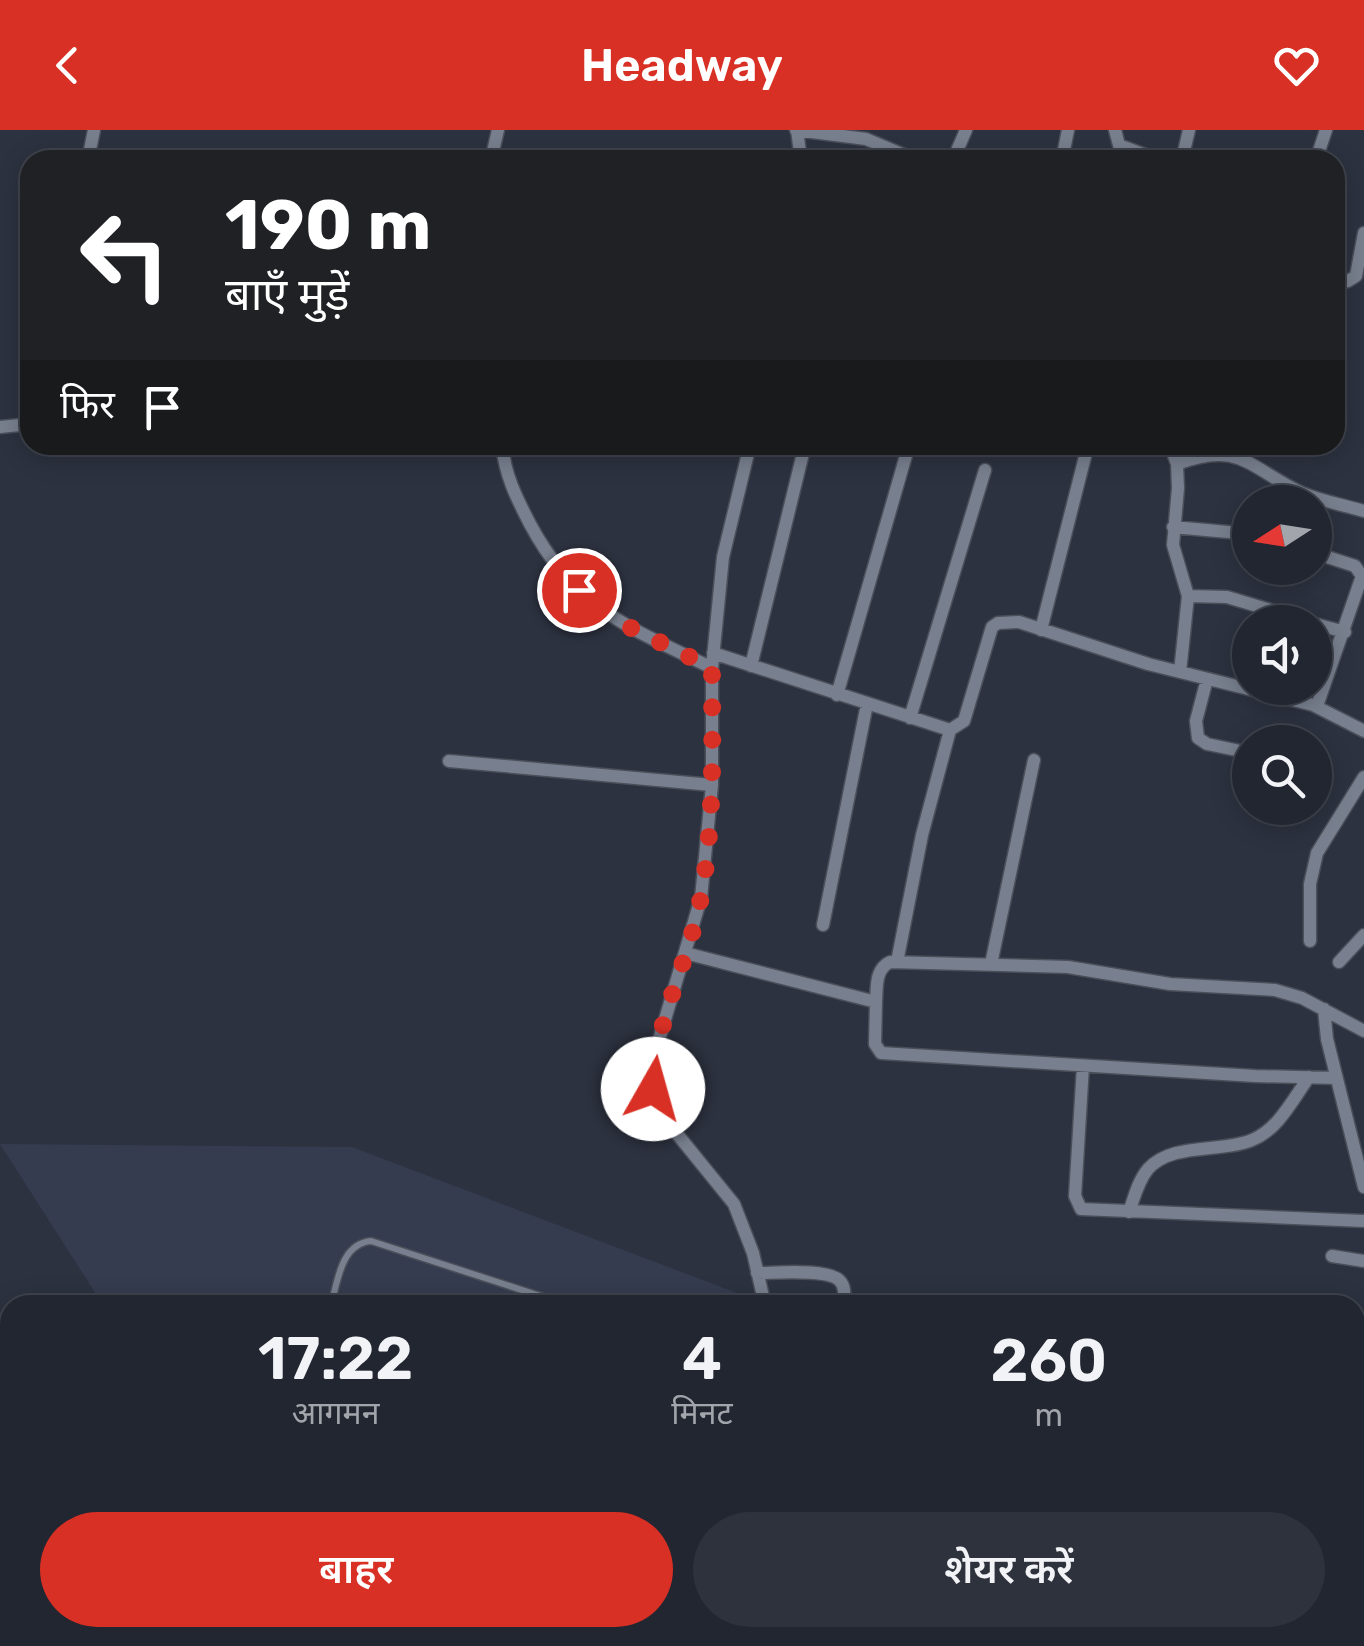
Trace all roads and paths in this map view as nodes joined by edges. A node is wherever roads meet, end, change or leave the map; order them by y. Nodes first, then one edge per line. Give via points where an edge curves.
1 (796, 130) edge
2 (1115, 130) edge
3 (892, 150) edge
4 (1132, 150) edge
5 (1364, 233) edge
6 (1345, 281) edge
7 (504, 455) edge
8 (748, 455) edge
9 (803, 455) edge
10 (905, 455) edge
11 (1085, 455) edge
12 (1173, 455) edge
13 (1203, 455) edge
14 (1234, 455) edge
15 (1176, 464) junction
16 (985, 470) dead end
17 (1364, 511) edge
18 (1173, 527) junction
19 (1232, 532) edge
20 (1332, 559) edge
21 (1188, 596) junction
22 (1251, 605) edge
23 (1332, 628) edge
24 (1041, 630) junction
25 (1345, 632) junction
26 (713, 660) junction
27 (751, 666) junction
28 (1180, 672) junction
29 (1207, 679) junction
30 (837, 695) junction
31 (866, 704) junction
32 (1317, 706) junction
33 (910, 718) junction
34 (950, 730) junction
35 (1364, 731) edge
36 (1232, 749) edge
37 (1034, 760) dead end
38 (448, 761) dead end
39 (1364, 776) edge
40 (712, 785) junction
41 (824, 925) dead end
42 (1364, 935) edge
43 (1310, 941) dead end
44 (685, 953) junction
45 (896, 962) junction
46 (1339, 962) dead end
47 (991, 964) junction
48 (876, 1002) junction
49 (1324, 1009) junction
50 (1364, 1030) edge
51 (1083, 1066) junction
52 (1309, 1077) junction
53 (1336, 1078) junction
54 (1364, 1187) edge
55 (1129, 1212) junction
56 (1364, 1221) edge
57 (1332, 1256) dead end
58 (1364, 1261) edge
59 (758, 1273) junction
60 (334, 1295) edge
61 (537, 1295) edge
62 (763, 1295) edge
63 (844, 1295) edge

1 - 3 street via 866,139
2 - 4 street via 1119,145
5 - 6 street via 1356,276
7 - 26 street via 513,493 562,574 617,621
8 - 26 street via 723,557
9 - 27 street
10 - 30 street
11 - 24 street
12 - 15 street
13 - 15 street
14 - 17 street via 1315,498
15 - 18 street
16 - 33 street
18 - 19 street
18 - 21 street
20 - 25 street via 1360,571 1362,584
21 - 22 street
21 - 28 street
23 - 25 street
24 - 28 street
24 - 34 street via 1006,622 992,627 964,721
25 - 32 street
26 - 27 street
26 - 40 street
27 - 30 street
28 - 29 street
29 - 32 street
29 - 36 street via 1198,738
30 - 31 street
31 - 33 street
31 - 41 street
32 - 35 street
33 - 34 street
34 - 45 street
37 - 47 street
38 - 40 street
39 - 43 street via 1317,853
40 - 44 street via 701,898
42 - 46 street
44 - 48 street
44 - 59 street via 653,1060 653,1089 669,1124 734,1204
45 - 47 street
45 - 48 street via 882,968
47 - 49 street via 1275,990
48 - 51 street via 875,1044 881,1053
49 - 50 street
49 - 53 street
51 - 52 street
51 - 55 street via 1075,1202 1080,1210
52 - 53 street
52 - 55 street via 1255,1140 1157,1162
53 - 54 street
55 - 56 street
57 - 58 street
59 - 62 street
59 - 63 street via 822,1273 838,1278
60 - 61 lane via 347,1253 371,1241

